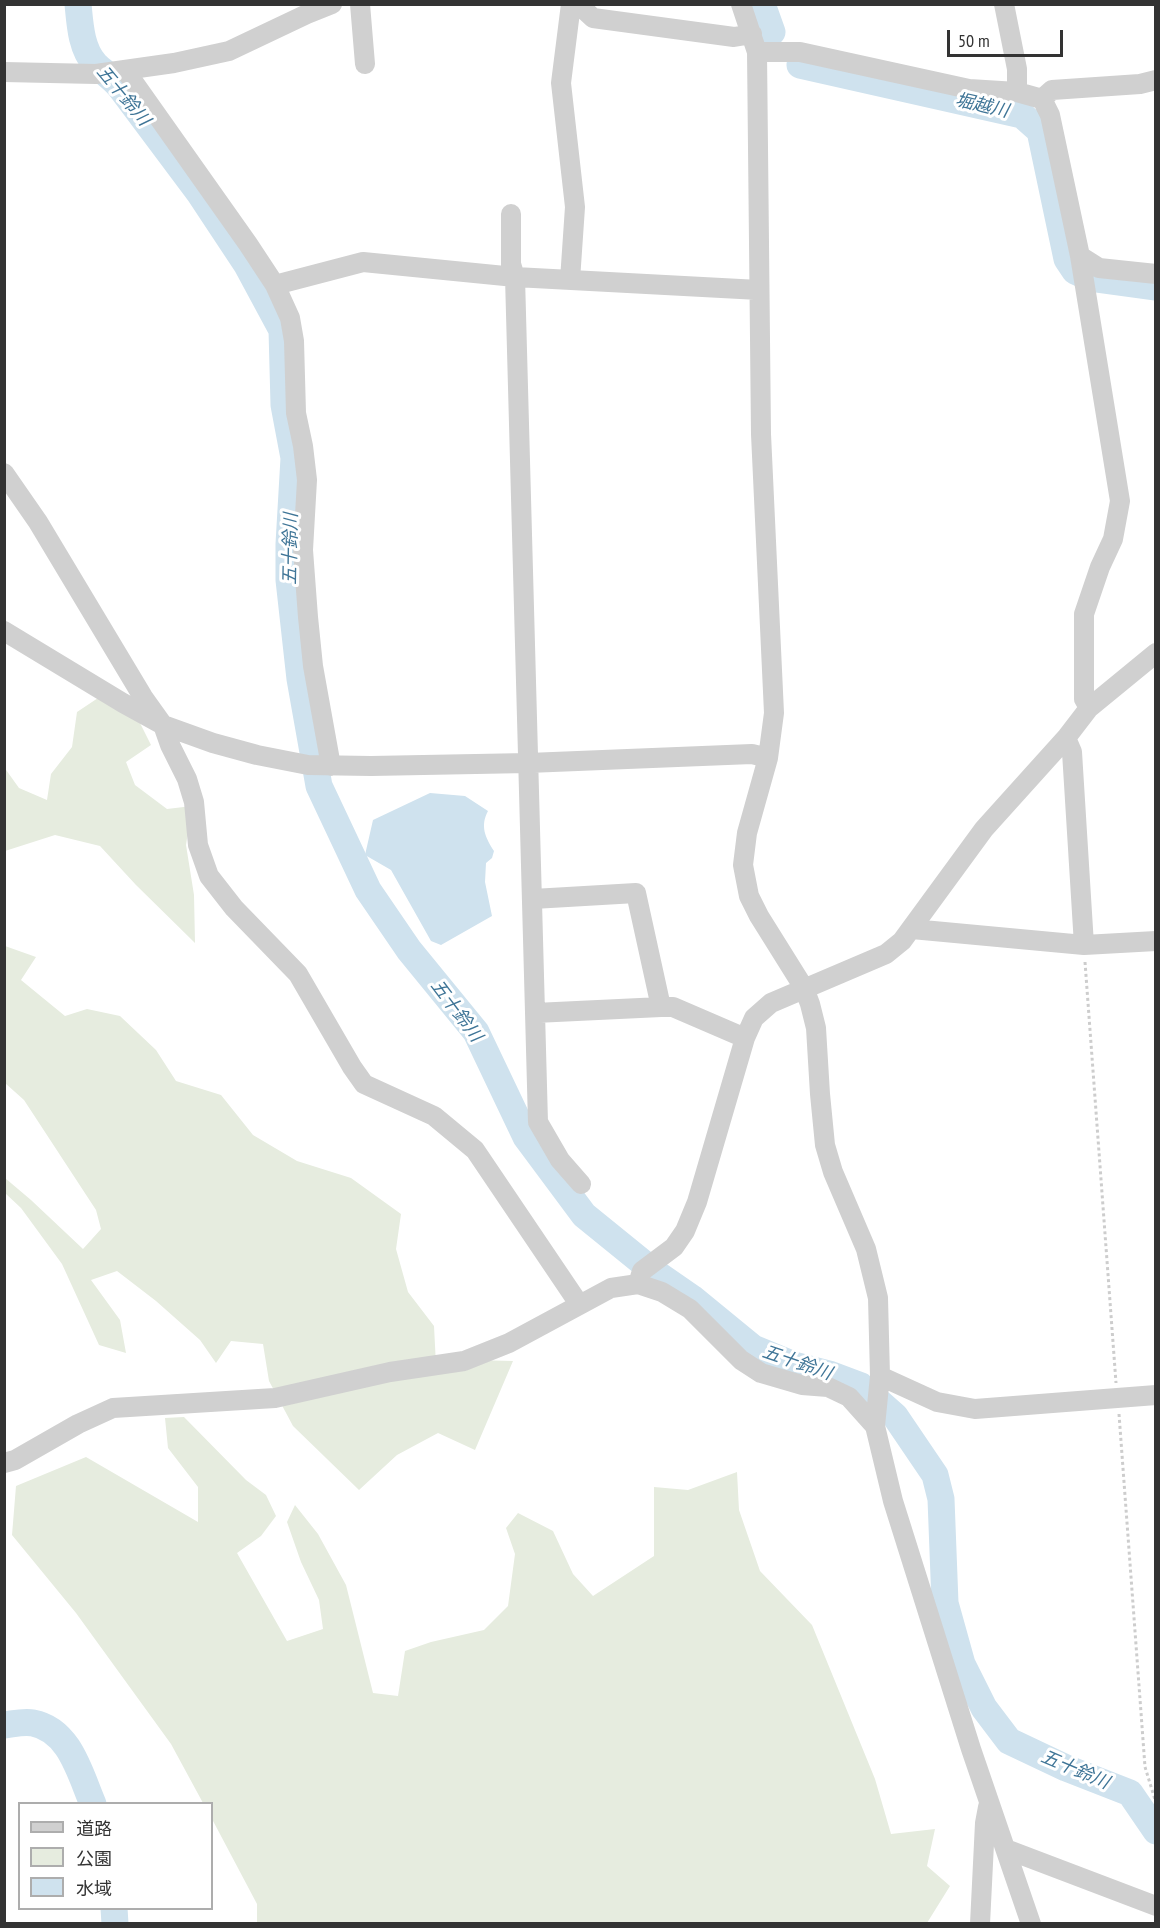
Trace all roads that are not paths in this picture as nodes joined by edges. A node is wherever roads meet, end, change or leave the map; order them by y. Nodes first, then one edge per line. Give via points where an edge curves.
1 (332, 4) edge
2 (360, 4) edge
3 (571, 4) edge
4 (579, 4) edge
5 (741, 4) edge
6 (1004, 4) edge
7 (754, 43) junction
8 (364, 64) dead end
9 (121, 71) junction
10 (4, 72) edge
11 (1155, 80) edge
12 (1017, 92) junction
13 (1042, 99) junction
14 (511, 214) dead end
15 (1082, 270) junction
16 (1155, 274) edge
17 (515, 277) junction
18 (570, 280) junction
19 (275, 285) junction
20 (759, 290) junction
21 (4, 473) edge
22 (4, 631) edge
23 (1155, 653) edge
24 (1089, 708) junction
25 (163, 725) junction
26 (1066, 738) junction
27 (768, 758) junction
28 (528, 763) junction
29 (320, 766) junction
30 (533, 899) junction
31 (912, 929) junction
32 (1155, 941) edge
33 (1084, 945) junction
34 (804, 988) junction
35 (661, 1007) junction
36 (535, 1014) junction
37 (745, 1038) junction
38 (581, 1185) dead end
39 (640, 1278) junction
40 (579, 1304) junction
41 (880, 1382) junction
42 (1155, 1395) edge
43 (876, 1420) junction
44 (4, 1462) edge
45 (989, 1802) junction
46 (1006, 1849) junction
47 (1155, 1906) edge
48 (980, 1923) edge
49 (1031, 1923) edge

1 - 9 street via 229,51
2 - 8 street
3 - 18 street via 561,83 575,207
4 - 7 street via 593,18
5 - 7 street
6 - 12 street via 1017,69
7 - 12 street via 969,89
7 - 20 street
9 - 10 street
9 - 19 street
11 - 13 street via 1052,90
12 - 13 street
13 - 15 street via 1050,115
14 - 17 street
15 - 16 street
15 - 24 street via 1120,501 1113,539 1084,614 1084,699
17 - 18 street
17 - 19 street via 363,262
17 - 28 street
18 - 20 street
19 - 29 street via 290,318 294,341 296,413 307,480 303,550 320,709
20 - 27 street via 762,475 774,713
21 - 25 street
22 - 25 street
23 - 24 street
24 - 26 street
25 - 29 street via 246,752
25 - 40 street via 187,779 194,802 198,845 209,876 234,908 298,974 364,1084 434,1116 475,1150
26 - 31 street via 984,829
26 - 33 street via 1072,752
27 - 28 street via 752,754
27 - 34 street via 747,833 744,865 749,896
28 - 29 street
28 - 30 street
30 - 35 street via 636,894
30 - 36 street
31 - 33 street
31 - 34 street via 886,954
32 - 33 street
34 - 37 street via 771,1003 754,1018
34 - 41 street via 816,1028 825,1145 866,1249 878,1298
35 - 36 street
35 - 37 street via 673,1007
36 - 38 street via 538,1122 560,1160
37 - 39 street via 685,1231 674,1247
39 - 40 street
39 - 43 street via 690,1309 741,1360 761,1373 793,1383 828,1387 849,1397
40 - 44 street via 509,1343 464,1361 390,1372 275,1398 113,1408 15,1460
41 - 42 street via 937,1402 975,1409
41 - 43 street
43 - 45 street via 893,1501
45 - 46 street
45 - 48 street
46 - 47 street
46 - 49 street

